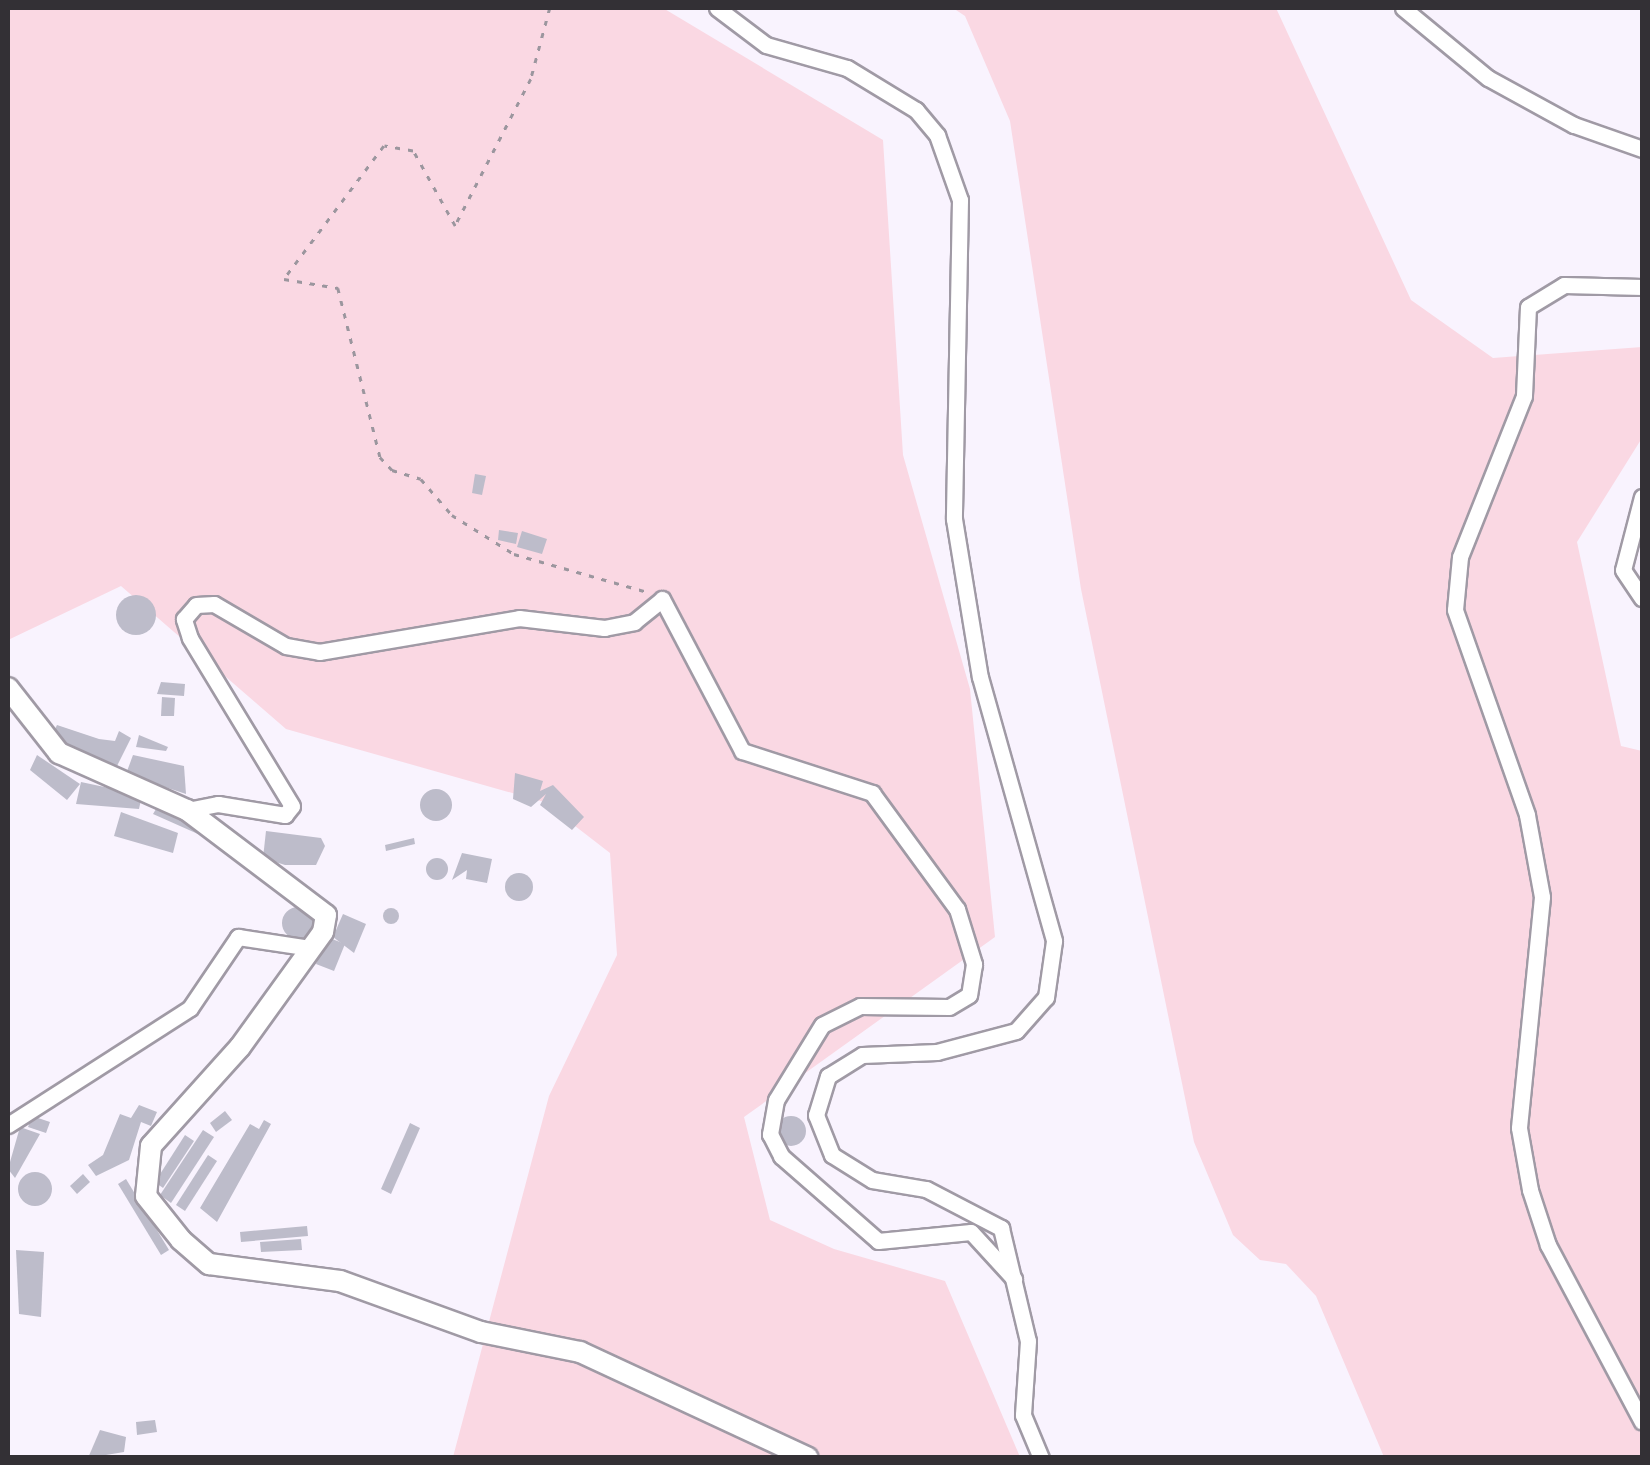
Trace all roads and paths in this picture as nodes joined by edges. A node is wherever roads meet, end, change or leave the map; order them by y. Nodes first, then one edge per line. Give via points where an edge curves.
1 (550, 8) edge
2 (717, 8) edge
3 (1403, 8) edge
4 (1642, 149) edge
5 (1642, 287) edge
6 (1642, 497) edge
7 (1642, 598) edge
8 (662, 599) junction
9 (8, 688) edge
10 (187, 810) junction
11 (312, 948) junction
12 (8, 1125) edge
13 (1014, 1279) junction
14 (1642, 1422) edge
15 (808, 1458) edge
16 (1040, 1458) edge

1 - 8 path via 531,79 455,226 447,226 413,151 384,146 284,279 338,288 380,457 392,470 421,478 452,515 514,554
2 - 13 street via 766,45 860,74 916,110 937,135 960,200 954,519 980,677 1054,941 1046,997 1006,1034 937,1052 862,1055 828,1076 816,1115 832,1155 872,1180 980,1208 1002,1228
3 - 4 street via 1488,78 1574,125
5 - 14 street via 1564,285 1528,307 1524,396 1460,557 1454,610 1526,814 1542,897 1519,1128 1530,1190 1548,1246
6 - 7 street via 1623,570
8 - 10 street via 634,622 604,628 519,618 319,652 286,646 214,604 196,605 184,619 190,638 292,806 285,815 218,804
8 - 13 street via 742,750 872,793 957,909 974,964 969,995 949,1007 860,1006 822,1024 776,1100 770,1134 781,1156 878,1241 971,1232
9 - 10 main road via 59,753
10 - 11 main road via 326,914
11 - 12 street via 238,937 190,1008
11 - 15 main road via 151,1146 146,1196 180,1240 209,1264 246,1275 340,1281 481,1332 580,1352
13 - 16 street via 1028,1341 1022,1416

